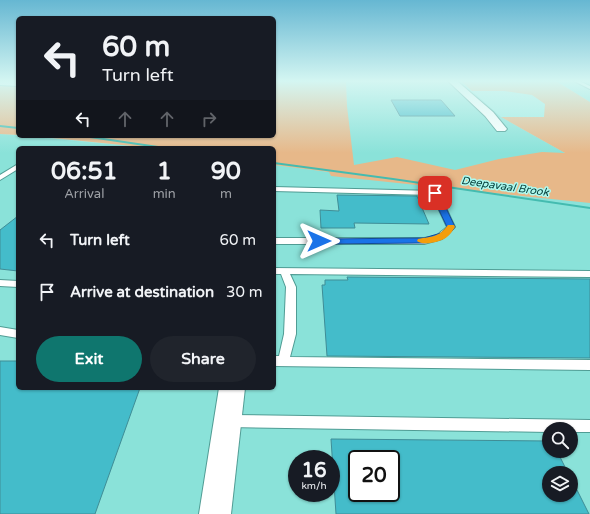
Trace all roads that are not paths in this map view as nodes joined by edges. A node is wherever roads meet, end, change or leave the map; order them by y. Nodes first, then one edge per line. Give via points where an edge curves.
1 (479, 105) edge
2 (501, 129) dead end
3 (16, 167) edge
4 (0, 178) edge
5 (276, 189) edge
6 (276, 241) edge
7 (279, 271) edge
8 (590, 274) edge
9 (0, 282) edge
10 (16, 284) edge
11 (0, 331) edge
12 (16, 334) edge
13 (279, 362) edge
14 (590, 365) edge
15 (232, 390) edge
16 (228, 421) junction
17 (590, 426) edge
18 (215, 514) edge

1 - 2 street
3 - 4 lane
5 - 6 lane via 435,193 451,227 444,235 424,241
7 - 8 lane
7 - 13 lane via 291,287 290,334
9 - 10 lane
11 - 12 lane
13 - 14 lane
15 - 16 street
16 - 17 lane
16 - 18 street

